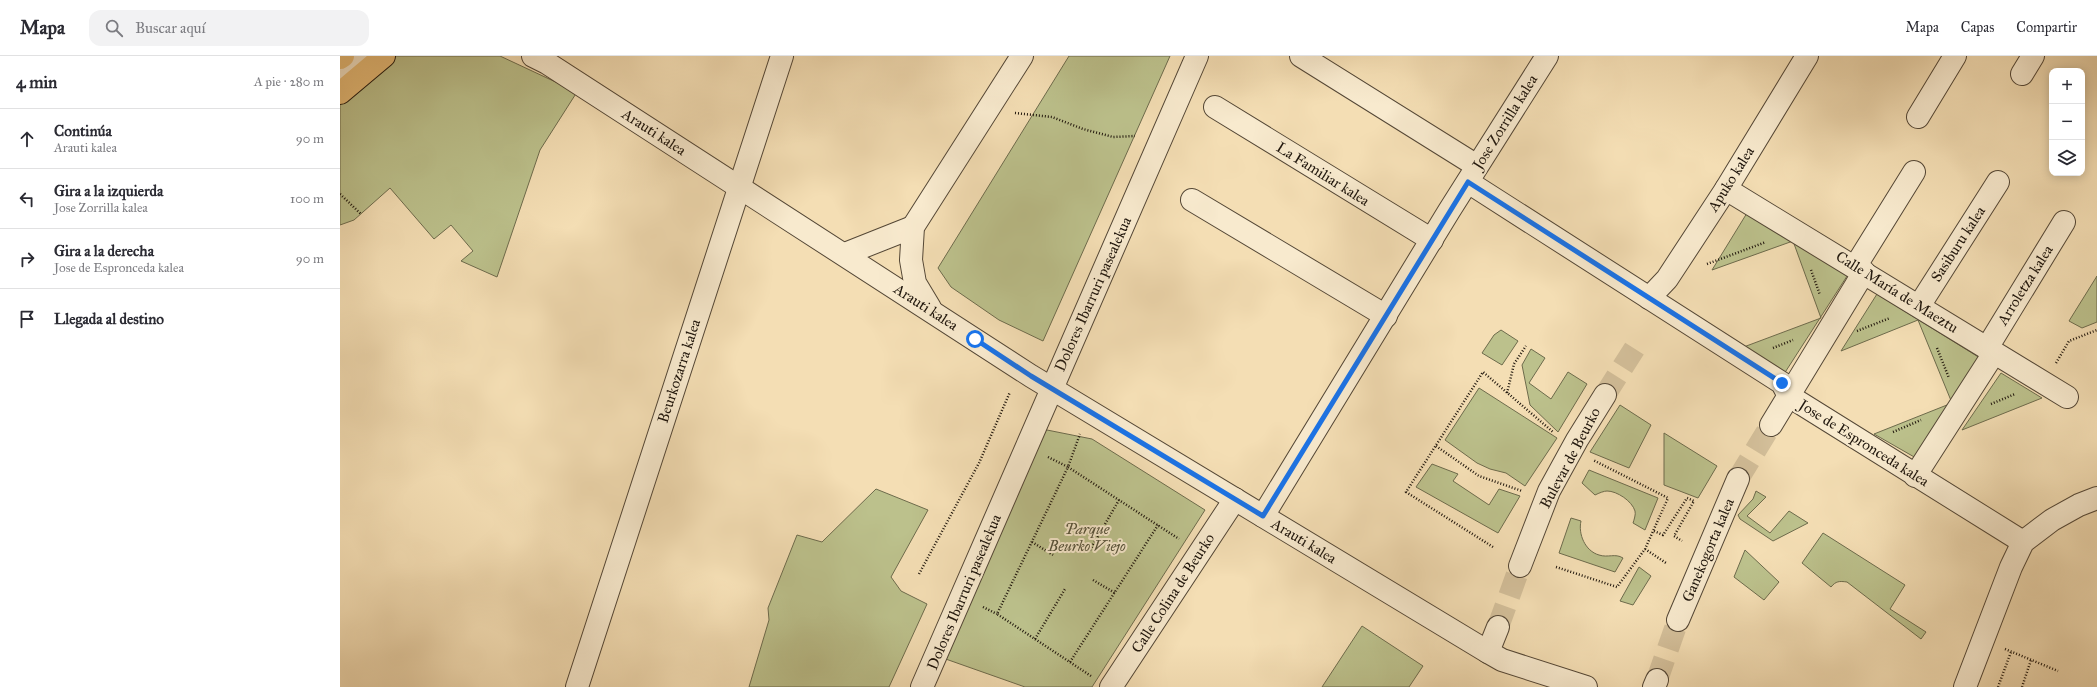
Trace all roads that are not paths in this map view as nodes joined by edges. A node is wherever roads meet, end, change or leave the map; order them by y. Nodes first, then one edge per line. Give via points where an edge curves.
1 (343, 56) edge
2 (361, 56) edge
3 (384, 56) edge
4 (782, 56) edge
5 (1022, 56) edge
6 (1197, 56) edge
7 (1301, 56) edge
8 (1547, 56) edge
9 (1807, 56) edge
10 (1955, 56) edge
11 (340, 58) edge
12 (541, 58) edge
13 (340, 72) edge
14 (340, 93) edge
15 (1215, 107) dead end
16 (1918, 117) dead end
17 (1914, 172) dead end
18 (1473, 174) junction
19 (1998, 182) dead end
20 (739, 188) junction
21 (1726, 189) junction
22 (1192, 200) dead end
23 (2064, 222) dead end
24 (913, 227) junction
25 (1432, 240) junction
26 (845, 254) junction
27 (1859, 269) junction
28 (1648, 298) junction
29 (1919, 306) junction
30 (932, 311) junction
31 (1386, 316) junction
32 (1990, 350) junction
33 (1052, 389) junction
34 (1785, 389) junction
35 (1605, 395) tunnel mouth
36 (2067, 397) dead end
37 (1771, 425) tunnel mouth
38 (1915, 476) junction
39 (1738, 479) tunnel mouth
40 (2097, 498) edge
41 (1235, 499) junction
42 (1263, 516) junction
43 (2023, 542) junction
44 (1520, 566) tunnel mouth
45 (1678, 620) tunnel mouth
46 (1498, 627) tunnel mouth
47 (1488, 652) junction
48 (1103, 683) edge
49 (577, 687) edge
50 (922, 687) edge
51 (1586, 687) edge
52 (1965, 687) edge

1 - 11 main road
2 - 13 street
3 - 14 main road
4 - 20 street, Beurkozarra kalea
5 - 24 street
6 - 33 street, Dolores Ibarruri pasealekua
7 - 18 street
8 - 18 street, Jose Zorrilla kalea
9 - 21 street, Apuko kalea
10 - 16 street
12 - 20 street, Arauti kalea
15 - 25 street, La Familiar kalea
17 - 27 street
18 - 25 street, Jose Zorrilla kalea
18 - 28 street, Jose de Espronceda kalea
19 - 29 street, Sasiburu kalea
20 - 26 street, Arauti kalea
20 - 49 street, Beurkozarra kalea
21 - 27 street, Calle María de Maeztu
21 - 28 street, Apuko kalea via 1667,279
22 - 31 street
23 - 32 street, Arroletza kalea
24 - 26 street
24 - 30 street via 911,260 915,283
25 - 31 street, Jose Zorrilla kalea
26 - 30 street, Arauti kalea
27 - 29 street, Calle María de Maeztu
27 - 34 street via 1832,325
28 - 34 street, Jose de Espronceda kalea
29 - 32 street, Calle María de Maeztu
30 - 33 street, Arauti kalea
31 - 42 street, Jose Zorrilla kalea
32 - 36 street, Calle María de Maeztu
32 - 38 street, Arroletza kalea via 1961,405
33 - 41 street, Arauti kalea
33 - 50 street, Dolores Ibarruri pasealekua
34 - 37 street
34 - 38 street, Jose de Espronceda kalea
35 - 44 street, Bulevar de Beurko via 1549,491
38 - 43 street, Jose de Espronceda kalea
39 - 45 street, Ganekogorta kalea
40 - 43 street via 2052,520
41 - 42 street, Arauti kalea
41 - 48 street, Calle Colina de Beurko via 1200,552
42 - 47 street, Arauti kalea
43 - 52 street
46 - 47 street
47 - 51 street, Arauti kalea via 1502,660

